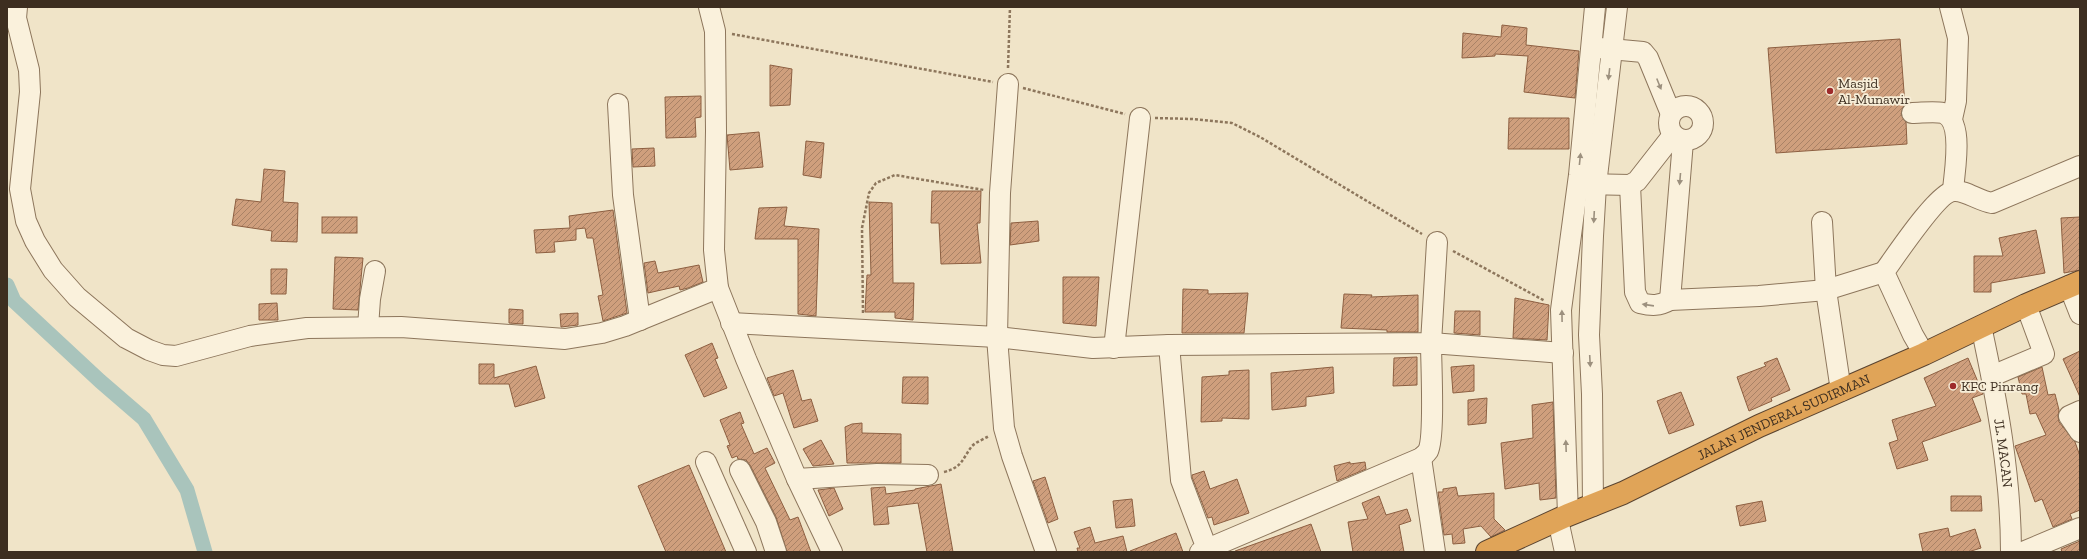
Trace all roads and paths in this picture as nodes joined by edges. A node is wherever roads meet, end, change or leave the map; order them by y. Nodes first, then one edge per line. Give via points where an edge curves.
1 (17, 7) edge
2 (709, 7) edge
3 (1010, 7) edge
4 (1595, 7) edge
5 (1617, 7) edge
6 (1950, 7) edge
7 (1592, 48) junction
8 (1612, 50) junction
9 (1008, 84) joint
10 (618, 104) dead end
11 (1671, 114) junction
12 (1912, 114) dead end
13 (1140, 118) dead end
14 (1952, 119) junction
15 (1678, 138) junction
16 (2080, 166) edge
17 (1587, 184) junction
18 (1630, 185) junction
19 (1953, 191) junction
20 (1000, 192) junction
21 (1822, 222) dead end
22 (1436, 242) dead end
23 (375, 271) dead end
24 (1884, 272) junction
25 (2074, 284) edge
26 (718, 288) junction
27 (1826, 290) junction
28 (1670, 300) junction
29 (2026, 305) junction
30 (2080, 314) edge
31 (640, 320) junction
32 (731, 323) junction
33 (1981, 326) junction
34 (368, 327) junction
35 (863, 329) junction
36 (997, 337) junction
37 (1431, 343) junction
38 (1169, 345) junction
39 (1114, 348) junction
40 (1563, 353) junction
41 (1924, 354) junction
42 (1992, 376) junction
43 (1840, 391) junction
44 (1004, 428) junction
45 (1422, 458) junction
46 (706, 462) dead end
47 (740, 470) dead end
48 (928, 475) joint
49 (797, 479) junction
50 (1593, 506) junction
51 (1563, 517) junction
52 (2080, 528) edge
53 (1214, 549) edge
54 (746, 552) edge
55 (776, 552) edge
56 (832, 552) edge
57 (1046, 552) edge
58 (1435, 552) edge
59 (1487, 552) edge
60 (1565, 552) edge
61 (2011, 552) edge
62 (2023, 552) edge

1 - 34 street via 16,18 30,70 20,189 26,221 34,241 53,270 77,297 126,338 163,356 176,356 250,336 307,328
2 - 26 street via 715,31 714,250
3 - 9 path
4 - 7 street
5 - 8 street
6 - 14 street via 1958,38 1956,101
7 - 8 street
17 -> 7 street
8 -> 11 street via 1643,52 1648,58
8 -> 17 street
9 - 20 street
10 - 31 street via 623,195
11 - 15 street via 1668,125
11 - 15 street via 1679,106 1690,105 1700,111 1704,121 1702,132 1694,139
12 - 14 street via 1942,113
13 - 39 street
14 - 19 street via 1957,133
15 - 18 street via 1637,181
15 -> 28 street
16 - 19 street via 1992,203 1983,202 1961,191
17 - 18 street
40 -> 17 street via 1561,310
17 -> 50 street
28 -> 18 street via 1653,306 1640,304 1636,299
19 - 24 street via 1946,194 1928,213
20 - 35 path via 895,175 876,184 869,193 862,228
20 - 36 street
21 - 27 street
22 - 37 street
23 - 34 street
24 - 27 street
24 - 41 street
25 - 29 highway, JALAN JENDERAL SUDIRMAN
25 - 30 street
26 - 31 street
26 - 32 street
27 - 28 street
27 - 43 street
29 - 33 highway, JALAN JENDERAL SUDIRMAN
29 - 42 street via 2044,354
31 - 34 street via 602,333 565,339 469,331
32 - 35 street
32 - 49 street
33 - 41 highway, JALAN JENDERAL SUDIRMAN
33 - 42 street, JL. MACAN
35 - 36 street
36 - 39 street
36 - 44 street
37 - 38 street
37 - 40 street
37 - 45 street via 1431,427 1428,452
38 - 39 street
38 - 53 street via 1181,480
51 -> 40 street
41 - 43 highway, JALAN JENDERAL SUDIRMAN
42 - 61 street, JL. MACAN via 1999,410
43 - 50 highway, JALAN JENDERAL SUDIRMAN via 1759,426
44 - 48 path via 972,446 966,458 953,470
44 - 57 street
45 - 53 street
45 - 58 street
46 - 54 street
47 - 55 street via 766,522
48 - 49 street via 877,474
49 - 56 street
50 - 51 highway, JALAN JENDERAL SUDIRMAN
51 - 59 highway, JALAN JENDERAL SUDIRMAN
51 - 60 street
52 - 62 street

